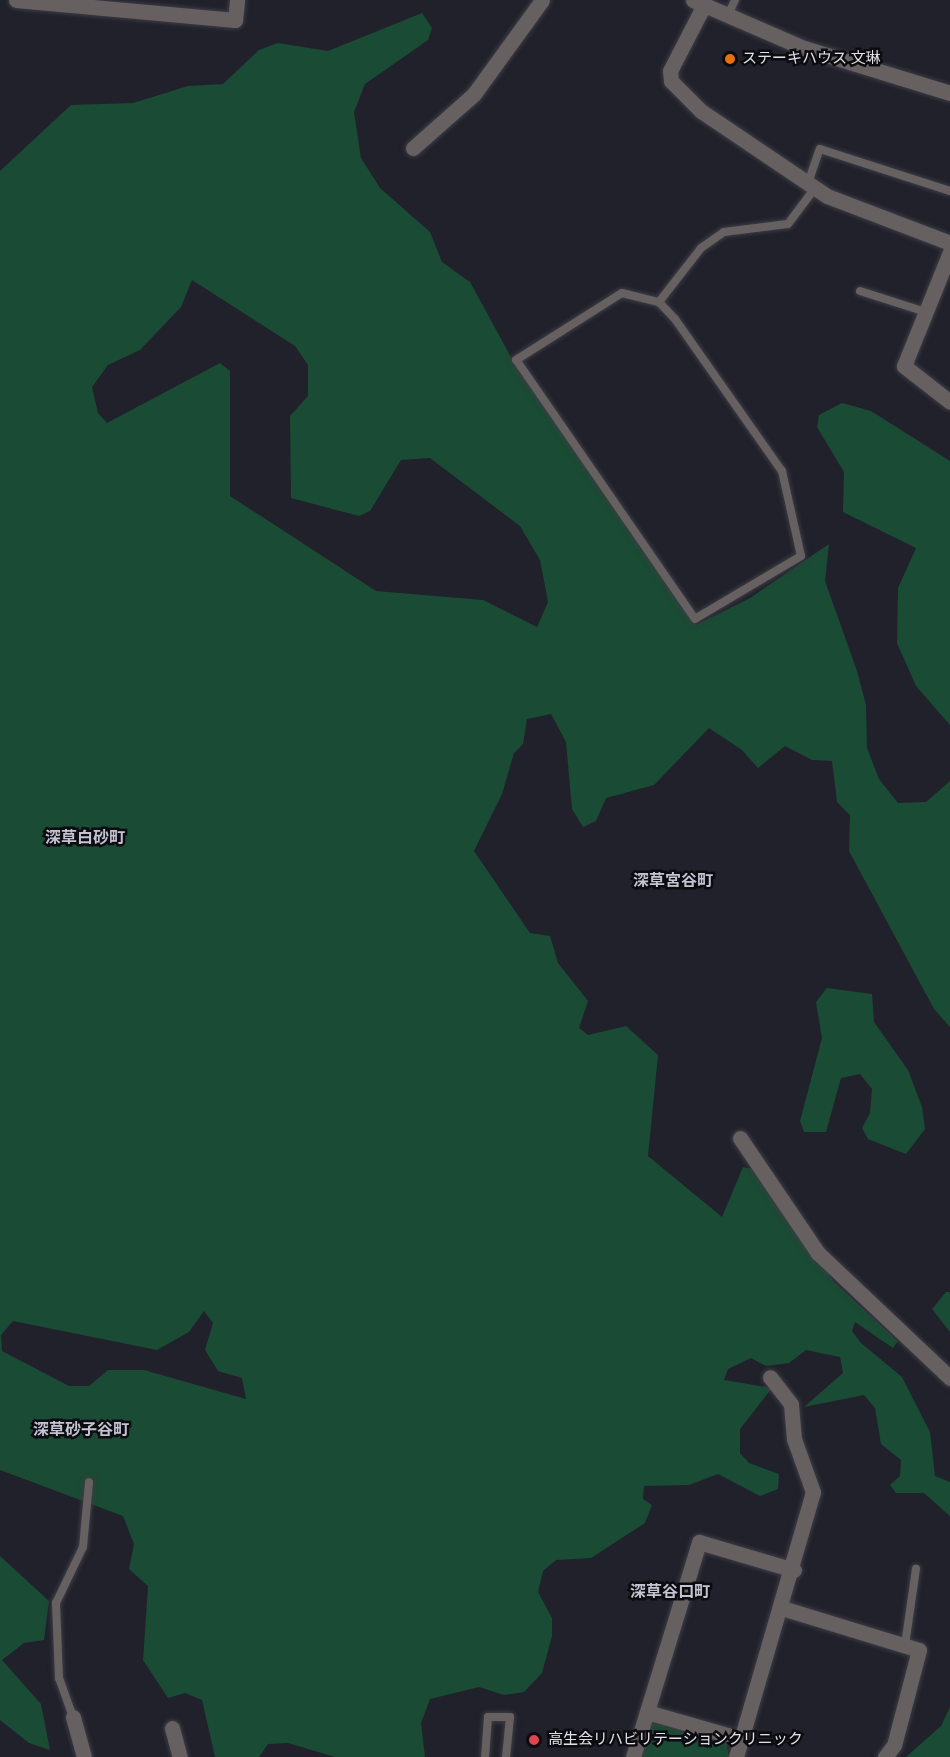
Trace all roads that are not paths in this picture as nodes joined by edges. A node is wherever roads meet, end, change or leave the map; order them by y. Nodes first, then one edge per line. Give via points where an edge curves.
1 (16, 0) edge
2 (237, 0) edge
3 (542, 0) edge
4 (735, 0) edge
5 (699, 2) edge
6 (728, 15) junction
7 (950, 93) edge
8 (412, 148) dead end
9 (812, 185) junction
10 (950, 191) edge
11 (950, 243) edge
12 (950, 252) edge
13 (860, 291) dead end
14 (659, 302) junction
15 (926, 312) junction
16 (950, 402) edge
17 (740, 1138) dead end
18 (770, 1377) dead end
19 (950, 1378) edge
20 (89, 1482) dead end
21 (916, 1569) dead end
22 (794, 1570) junction
23 (782, 1608) junction
24 (905, 1645) junction
25 (647, 1712) junction
26 (73, 1717) joint
27 (172, 1728) dead end
28 (741, 1739) junction
29 (84, 1757) edge
30 (180, 1757) edge
31 (485, 1757) edge
32 (506, 1757) edge
33 (633, 1757) edge
34 (735, 1757) edge
35 (885, 1757) edge

1 - 2 street via 235,20
3 - 8 street via 474,94
4 - 6 lane
5 - 6 street
5 - 9 street via 670,71 671,81 701,111
6 - 7 street via 804,48
9 - 10 lane via 820,149
9 - 11 street
9 - 14 lane via 788,224 724,232 701,248
12 - 15 street
13 - 15 lane
14 - 14 lane via 782,471 801,556 695,619 516,360 622,293
15 - 16 street via 904,366
17 - 19 street via 818,1253
18 - 22 street via 791,1404 795,1438 813,1492
20 - 26 lane via 83,1547 56,1603 59,1678
21 - 24 lane
22 - 23 street
22 - 25 street via 699,1542
23 - 24 street
23 - 28 street
24 - 35 street via 919,1650 894,1745
25 - 28 street
25 - 33 street
26 - 29 street
27 - 30 street
28 - 34 street
31 - 32 lane via 488,1717 510,1717

